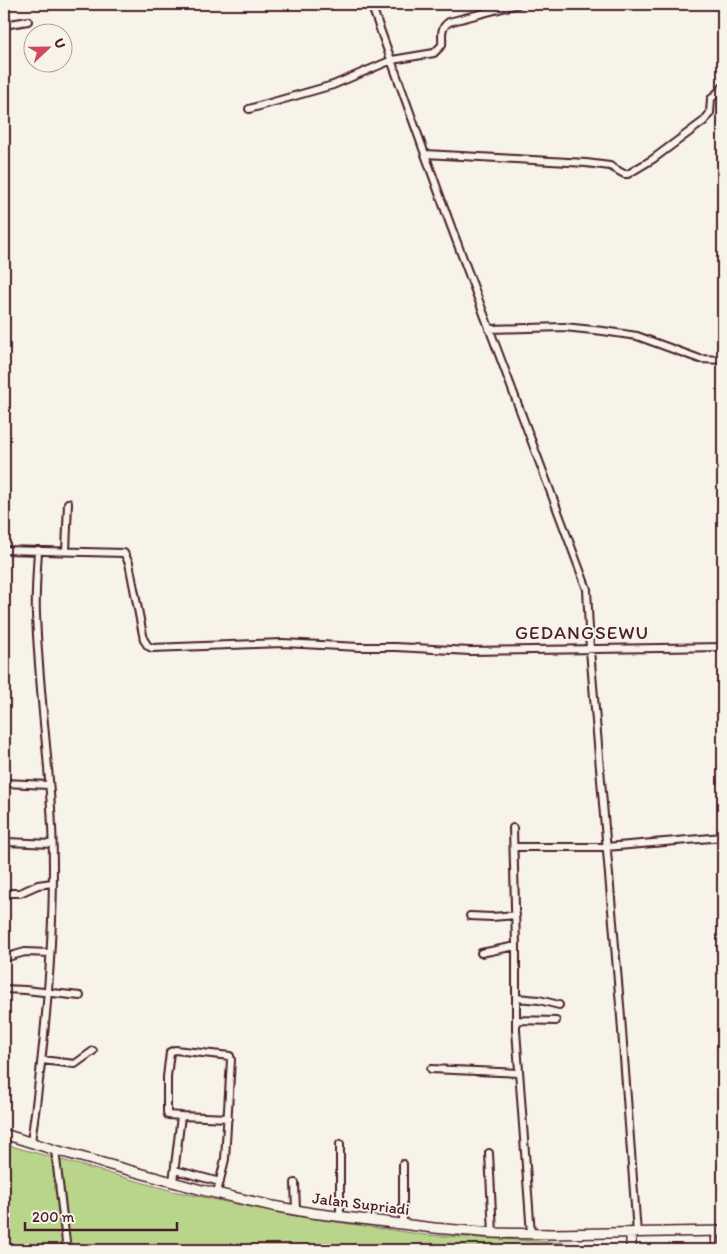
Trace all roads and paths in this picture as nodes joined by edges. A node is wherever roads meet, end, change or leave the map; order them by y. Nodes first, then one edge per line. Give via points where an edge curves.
1 (371, 4) edge
2 (518, 4) edge
3 (28, 21) dead end
4 (4, 25) edge
5 (392, 60) junction
6 (723, 87) edge
7 (249, 108) dead end
8 (425, 154) junction
9 (489, 329) junction
10 (723, 360) edge
11 (68, 503) dead end
12 (4, 550) edge
13 (38, 550) junction
14 (66, 550) junction
15 (723, 647) edge
16 (590, 650) junction
17 (4, 783) edge
18 (49, 785) junction
19 (513, 828) dead end
20 (723, 838) edge
21 (7, 842) dead end
22 (52, 844) junction
23 (514, 847) junction
24 (606, 847) junction
25 (52, 883) junction
26 (4, 893) edge
27 (516, 915) junction
28 (470, 916) dead end
29 (516, 946) junction
30 (50, 953) junction
31 (481, 953) dead end
32 (4, 958) edge
33 (4, 989) edge
34 (48, 993) junction
35 (80, 996) dead end
36 (516, 998) junction
37 (559, 1005) dead end
38 (516, 1020) junction
39 (556, 1021) dead end
40 (93, 1051) dead end
41 (42, 1060) junction
42 (431, 1069) dead end
43 (519, 1073) junction
44 (181, 1116) junction
45 (228, 1118) junction
46 (4, 1134) edge
47 (31, 1142) junction
48 (340, 1144) dead end
49 (55, 1150) junction
50 (489, 1153) dead end
51 (403, 1164) dead end
52 (175, 1170) junction
53 (173, 1182) junction
54 (220, 1182) junction
55 (295, 1183) dead end
56 (217, 1193) junction
57 (296, 1210) junction
58 (340, 1216) junction
59 (403, 1223) junction
60 (719, 1232) edge
61 (493, 1233) junction
62 (634, 1233) junction
63 (531, 1234) junction
64 (67, 1250) edge
65 (631, 1250) edge
66 (716, 1250) edge

1 - 5 street
2 - 5 street via 449,22 442,29 442,45 437,51
3 - 4 street
5 - 7 street via 333,85
5 - 8 street
6 - 8 street via 712,96 710,113 704,121 628,174 610,166 586,163
8 - 9 street
9 - 10 street via 564,327 603,331 637,336 700,359
9 - 16 street via 587,589
11 - 14 street
12 - 13 street
13 - 14 street
13 - 18 street via 36,613
14 - 16 street via 124,553 129,563 144,640 152,648 283,643 470,651
15 - 16 street
16 - 24 street
17 - 18 street
18 - 22 street
19 - 23 street
20 - 24 street
21 - 22 street
22 - 25 street
23 - 24 street
23 - 27 street
24 - 62 street
25 - 26 street via 20,893
25 - 30 street
27 - 28 street
27 - 29 street
29 - 31 street
29 - 36 street
30 - 32 street via 25,952
30 - 34 street
33 - 34 street
34 - 35 street
34 - 41 street
36 - 37 street
36 - 38 street
38 - 39 street
38 - 43 street
40 - 41 street via 75,1064
41 - 47 street
42 - 43 street
43 - 63 street
44 - 45 street
44 - 45 street via 168,1115 167,1112 167,1076 173,1050 230,1056
44 - 52 street
45 - 54 street
46 - 47 main road, Jalan Supriadi
47 - 49 main road, Jalan Supriadi
48 - 58 street
49 - 53 main road, Jalan Supriadi
49 - 64 street
50 - 61 street
51 - 59 street
52 - 53 street
52 - 54 street
53 - 56 main road, Jalan Supriadi
54 - 56 street
55 - 57 street
56 - 57 main road, Jalan Supriadi
57 - 58 main road, Jalan Supriadi
58 - 59 main road, Jalan Supriadi
59 - 61 main road, Jalan Supriadi
60 - 62 main road, Jalan Supriadi
60 - 66 street
61 - 63 main road, Jalan Supriadi
62 - 63 main road, Jalan Supriadi
62 - 65 main road

